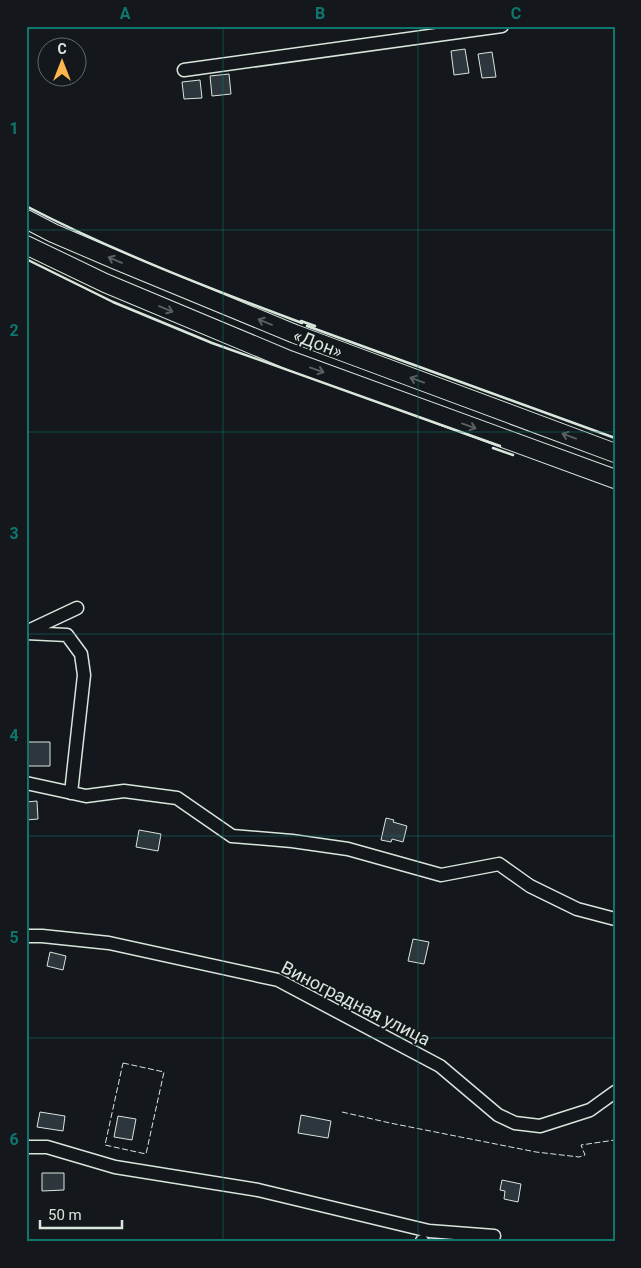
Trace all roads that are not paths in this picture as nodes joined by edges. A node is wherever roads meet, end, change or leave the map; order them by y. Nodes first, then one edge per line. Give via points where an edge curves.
1 (502, 26) edge
2 (184, 70) dead end
3 (26, 219) edge
4 (26, 245) edge
5 (615, 453) edge
6 (615, 479) edge
7 (77, 608) dead end
8 (26, 632) edge
9 (26, 783) edge
10 (71, 793) junction
11 (615, 919) edge
12 (26, 936) edge
13 (615, 1092) edge
14 (26, 1147) edge
15 (494, 1236) dead end
16 (423, 1239) edge

1 - 2 street
5 -> 3 highway, «Дон» via 295,334
4 -> 6 highway, «Дон» via 105,283 289,360
7 - 8 street
8 - 10 street via 68,635 81,654 84,675
9 - 10 street
10 - 11 street via 86,796 124,791 177,798 232,836 348,849 441,875 499,864 530,886 577,909
12 - 13 street, Виноградная улица via 110,943 278,980 440,1066 498,1115 516,1123 540,1126 590,1110
14 - 16 street via 47,1148 115,1167 258,1190
15 - 16 street

